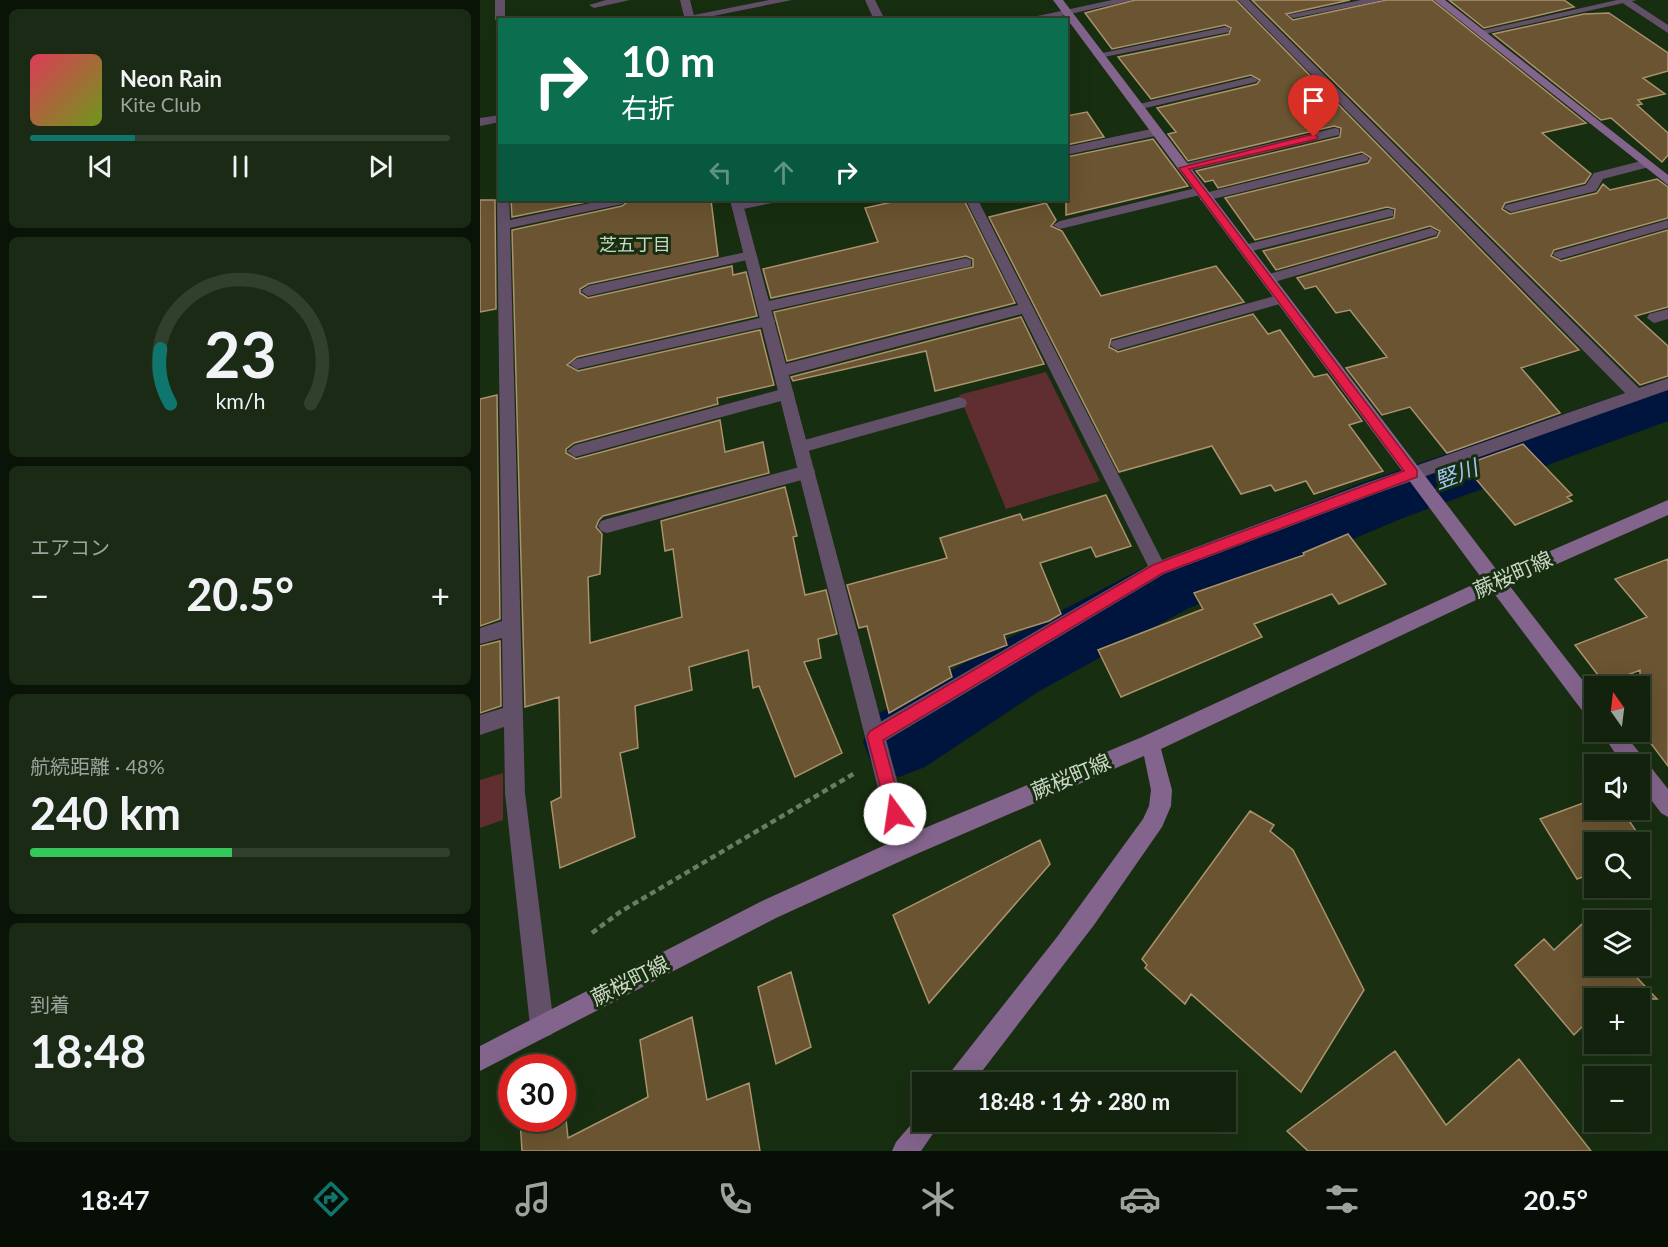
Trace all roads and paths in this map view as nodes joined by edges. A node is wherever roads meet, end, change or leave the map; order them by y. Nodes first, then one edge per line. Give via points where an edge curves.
1 (500, 0) edge
2 (625, 0) edge
3 (685, 0) edge
4 (787, 0) edge
5 (870, 0) edge
6 (1058, 0) edge
7 (1128, 0) edge
8 (1243, 0) edge
9 (1379, 0) edge
10 (1439, 0) edge
11 (1627, 0) edge
12 (594, 5) dead end
13 (1066, 12) junction
14 (1293, 15) dead end
15 (500, 18) edge
16 (690, 18) edge
17 (879, 18) edge
18 (1034, 18) edge
19 (1225, 30) dead end
20 (1668, 30) edge
21 (1480, 32) junction
22 (1099, 56) junction
23 (1252, 80) dead end
24 (1137, 106) junction
25 (498, 118) edge
26 (480, 122) edge
27 (1156, 132) junction
28 (1335, 132) dead end
29 (1068, 151) edge
30 (1363, 158) dead end
31 (1644, 164) junction
32 (1184, 168) junction
33 (1668, 182) edge
34 (1203, 194) junction
35 (503, 201) edge
36 (617, 201) edge
37 (757, 201) edge
38 (973, 201) edge
39 (737, 203) edge
40 (1511, 208) dead end
41 (1388, 213) dead end
42 (1668, 224) edge
43 (504, 225) junction
44 (1060, 225) dead end
45 (1431, 232) dead end
46 (1244, 249) junction
47 (751, 255) junction
48 (1560, 255) dead end
49 (966, 263) dead end
50 (1267, 279) junction
51 (588, 291) dead end
52 (1282, 299) junction
53 (1028, 308) junction
54 (766, 314) junction
55 (1117, 345) dead end
56 (577, 364) dead end
57 (781, 371) junction
58 (1668, 384) edge
59 (786, 394) junction
60 (1636, 395) junction
61 (959, 403) dead end
62 (801, 447) junction
63 (575, 451) dead end
64 (807, 472) junction
65 (1414, 475) junction
66 (1668, 507) edge
67 (607, 526) dead end
68 (1158, 569) junction
69 (1497, 582) junction
70 (512, 627) junction
71 (480, 636) edge
72 (1584, 697) edge
73 (513, 714) junction
74 (480, 724) edge
75 (875, 736) junction
76 (1619, 742) edge
77 (1149, 744) junction
78 (1628, 754) edge
79 (858, 771) dead end
80 (1650, 782) edge
81 (1668, 806) edge
82 (903, 848) junction
83 (592, 933) dead end
84 (542, 1026) junction
85 (480, 1059) edge
86 (966, 1072) edge
87 (920, 1132) edge
88 (905, 1151) edge

1 - 15 street
2 - 12 street
3 - 16 street
4 - 16 street
5 - 17 street
6 - 13 street
7 - 13 street
8 - 60 street
9 - 14 street
10 - 21 street
11 - 20 street
11 - 21 street
13 - 18 street
13 - 22 street
19 - 22 street
21 - 31 street
22 - 24 street
23 - 24 street
24 - 27 street
25 - 26 street
27 - 29 street
27 - 32 street
28 - 32 street
30 - 34 street
31 - 33 street
31 - 40 street via 1598,176 1591,188
32 - 34 street
34 - 44 street
34 - 46 street
35 - 43 street
36 - 43 street
37 - 39 street
38 - 53 street
39 - 47 street
41 - 46 street
42 - 48 street
43 - 70 street
45 - 50 street
46 - 50 street
47 - 51 street
47 - 54 street
49 - 54 street
50 - 52 street
52 - 55 street
52 - 65 street
53 - 57 street
53 - 68 street
54 - 56 street
54 - 57 street
57 - 59 street
58 - 60 street
59 - 62 street
59 - 63 street
60 - 65 street
61 - 62 street
62 - 64 street
64 - 67 street
64 - 75 street
65 - 68 street
65 - 69 street
66 - 69 street, 蕨桜町線
68 - 75 street
69 - 72 street
69 - 77 street, 蕨桜町線
70 - 71 street
70 - 73 street
73 - 74 street
73 - 84 street via 515,793
75 - 82 street
76 - 78 street
77 - 82 street, 蕨桜町線
77 - 86 street via 1157,762 1161,792 1153,820 1104,894
79 - 83 path via 620,912
80 - 81 street
82 - 84 street, 蕨桜町線 via 768,910
84 - 85 street, 蕨桜町線
87 - 88 street

